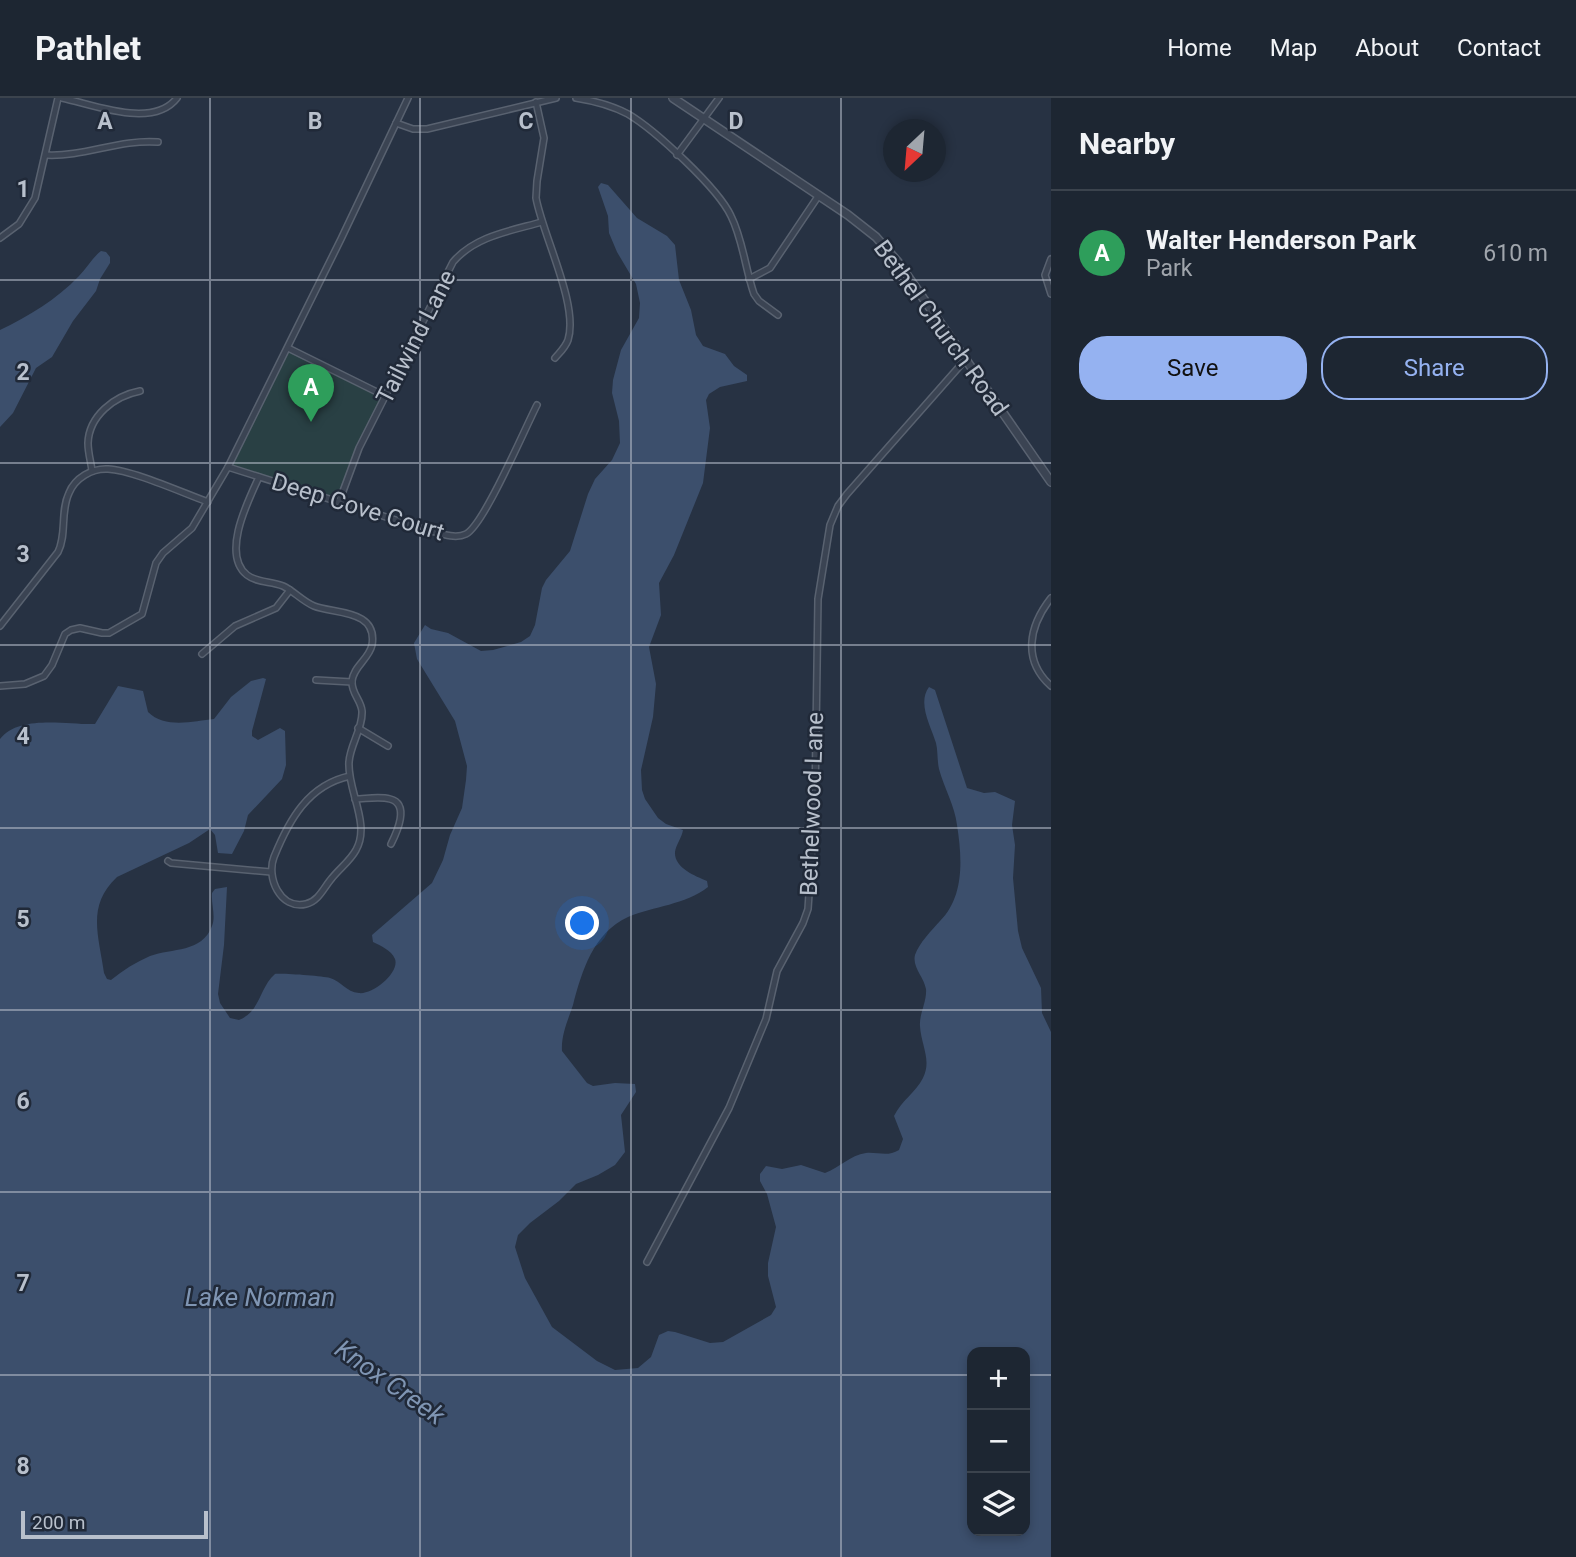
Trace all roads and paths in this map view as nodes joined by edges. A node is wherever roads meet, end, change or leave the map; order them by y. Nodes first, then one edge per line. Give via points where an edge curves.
1 (60, 98) edge
2 (177, 98) edge
3 (408, 98) edge
4 (556, 98) edge
5 (576, 98) edge
6 (673, 98) edge
7 (719, 98) edge
8 (536, 102) junction
9 (705, 119) junction
10 (396, 123) junction
11 (158, 142) dead end
12 (46, 155) junction
13 (677, 155) junction
14 (819, 195) junction
15 (542, 222) junction
16 (0, 238) edge
17 (1051, 259) edge
18 (749, 279) junction
19 (1051, 294) edge
20 (778, 315) dead end
21 (288, 348) junction
22 (555, 358) dead end
23 (966, 359) junction
24 (140, 391) dead end
25 (385, 397) junction
26 (537, 405) dead end
27 (228, 467) junction
28 (92, 471) junction
29 (259, 477) junction
30 (1051, 482) edge
31 (208, 502) junction
32 (339, 502) junction
33 (290, 590) junction
34 (1051, 598) edge
35 (0, 626) edge
36 (202, 654) dead end
37 (316, 680) dead end
38 (352, 682) junction
39 (0, 686) edge
40 (1051, 687) edge
41 (358, 728) junction
42 (388, 746) dead end
43 (350, 776) junction
44 (355, 799) junction
45 (391, 844) dead end
46 (168, 861) dead end
47 (271, 872) junction
48 (647, 1262) dead end

1 - 2 street via 143,115 159,112
1 - 12 street
3 - 10 street
4 - 8 street
5 - 13 street via 628,114
6 - 9 street, Bethel Church Road
7 - 9 street
8 - 10 street via 427,129
8 - 15 street via 543,130 536,190
9 - 13 street
9 - 14 street, Bethel Church Road
10 - 21 street
11 - 12 street
12 - 16 street via 30,209 19,225
13 - 18 street via 726,205
14 - 18 street via 770,268
14 - 23 street, Bethel Church Road via 885,247
15 - 22 street via 570,317 568,339
15 - 25 street, Tailwind Lane via 478,241 459,255
17 - 19 street via 1045,275
18 - 20 street via 759,301
21 - 25 street
21 - 27 street
23 - 30 street, Bethel Church Road
23 - 48 street, Bethelwood Lane via 847,494 833,516 816,629 817,742 808,909 777,971 764,1026 729,1108
24 - 28 street via 109,404 93,423 88,439
25 - 32 street, Tailwind Lane via 352,462
26 - 32 street, Deep Cove Court via 485,510 468,533 452,536
27 - 29 street, Deep Cove Court
27 - 31 street
28 - 31 street via 122,471
28 - 35 street via 68,494 58,552
29 - 32 street, Deep Cove Court
29 - 33 street via 240,516 239,564 251,578
31 - 39 street via 191,530 156,563 141,615 102,634 83,628 71,630 44,676 25,684
33 - 36 street via 276,608 236,626
33 - 38 street via 310,604 352,613 366,622 372,643
34 - 40 street via 1036,620 1031,638 1034,662
37 - 38 street
38 - 41 street via 362,711
41 - 42 street
41 - 43 street via 349,758
43 - 44 street
43 - 47 street via 329,782 306,800 276,853
44 - 45 street via 387,798 398,804 401,815
44 - 47 street via 359,844 315,900 302,904 284,899
46 - 47 street

